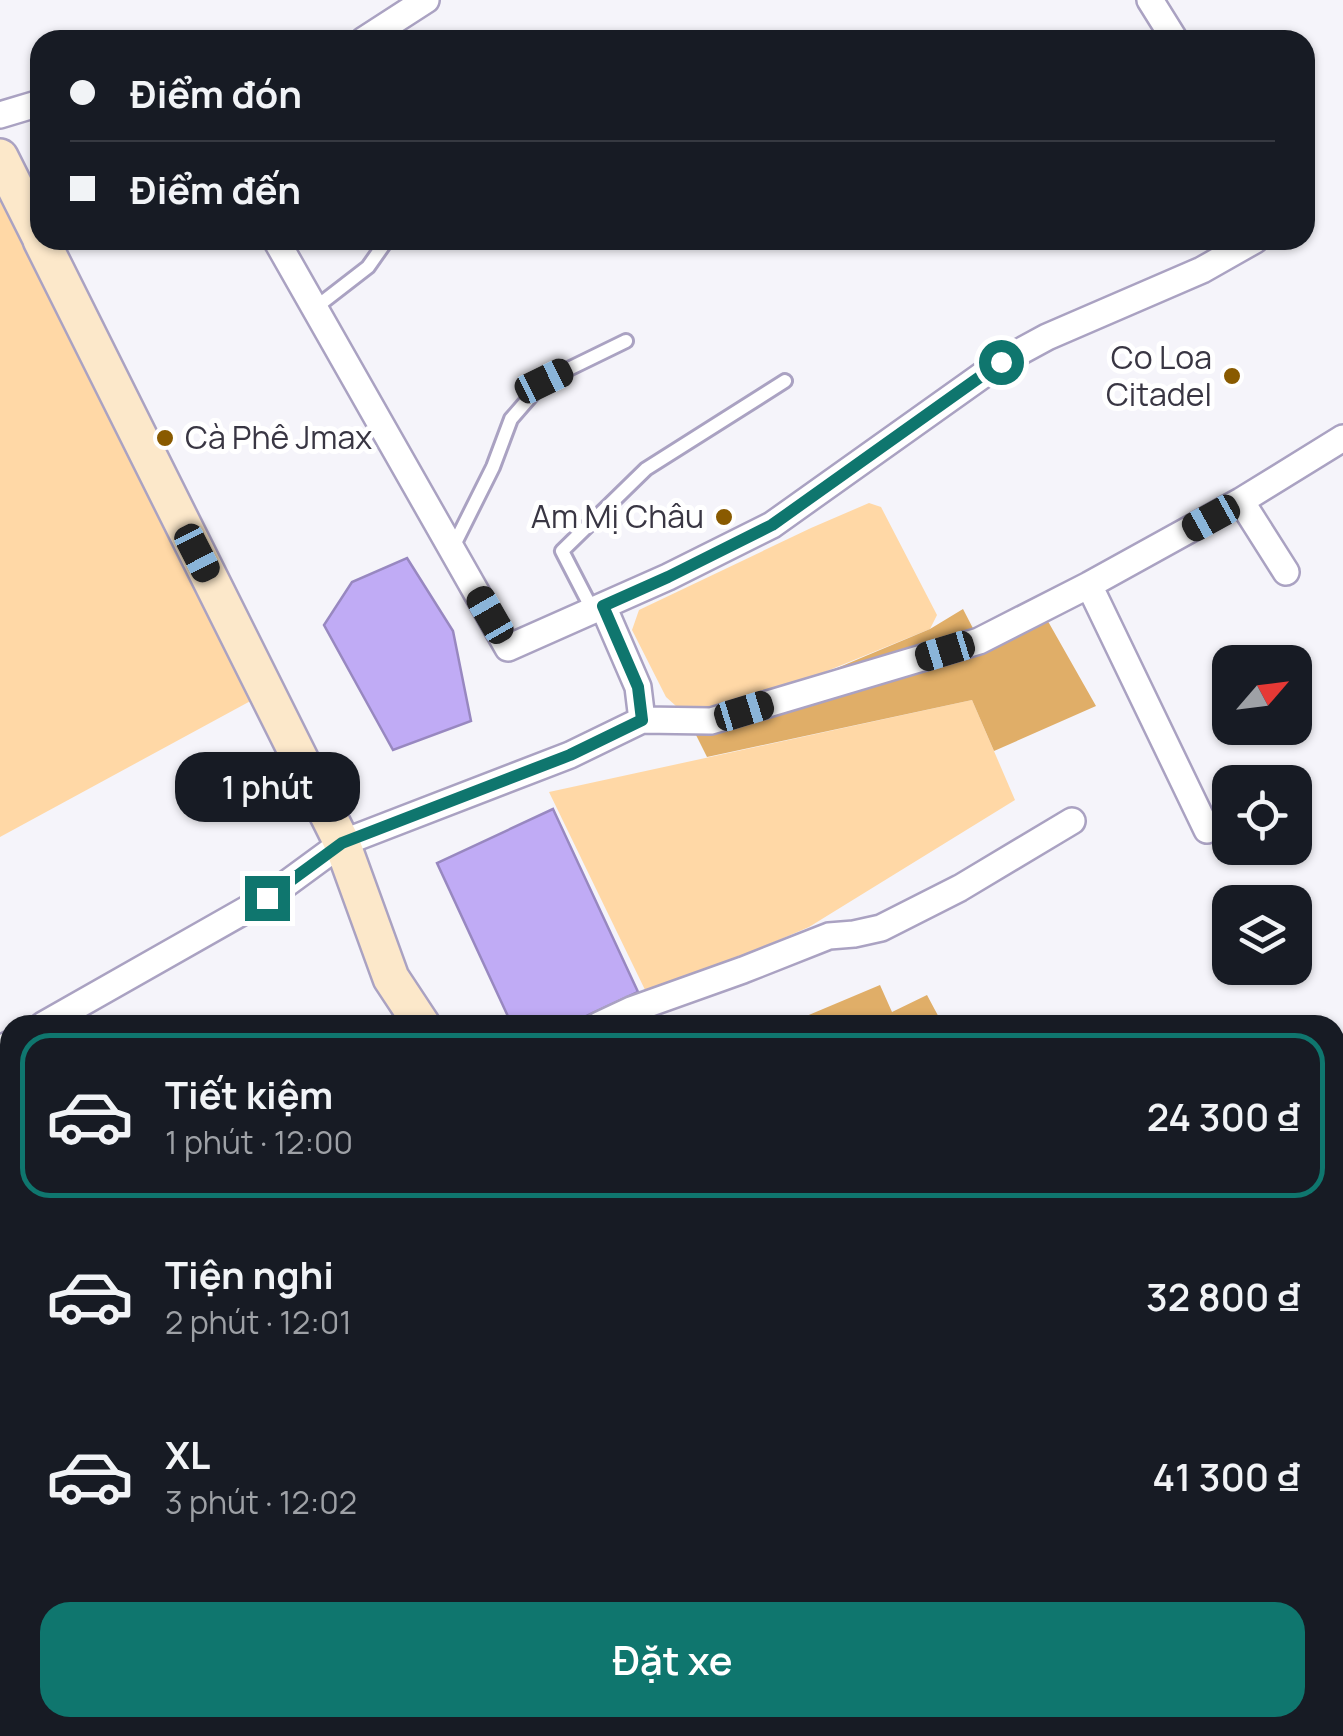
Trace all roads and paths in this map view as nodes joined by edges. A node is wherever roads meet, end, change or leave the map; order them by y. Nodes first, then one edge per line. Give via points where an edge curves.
1 (426, 0) edge
2 (1150, 0) edge
3 (380, 30) edge
4 (1168, 30) edge
5 (30, 106) edge
6 (0, 114) edge
7 (0, 157) edge
8 (30, 217) edge
9 (46, 250) edge
10 (282, 250) edge
11 (380, 250) edge
12 (1238, 250) edge
13 (315, 308) junction
14 (626, 341) dead end
15 (785, 381) dead end
16 (1343, 438) edge
17 (1241, 501) junction
18 (452, 549) junction
19 (1286, 572) dead end
20 (1089, 585) junction
21 (598, 608) junction
22 (642, 720) junction
23 (1072, 820) dead end
24 (1208, 830) dead end
25 (342, 843) junction
26 (61, 1015) edge
27 (415, 1015) edge
28 (622, 1015) edge

1 - 3 street
2 - 4 street
5 - 6 street
7 - 8 street
9 - 25 street
10 - 13 street
11 - 13 lane
12 - 21 street via 1001,362 772,525
13 - 18 street
14 - 18 lane via 544,381 511,419
15 - 21 lane via 646,469 562,551
16 - 17 street
17 - 19 street
17 - 20 street
18 - 21 street via 508,648
20 - 22 street via 979,640 711,722
20 - 24 street
21 - 22 street via 638,687
22 - 25 street via 570,755
23 - 28 street via 881,928 829,936
25 - 26 street via 267,898
25 - 27 street via 391,978

